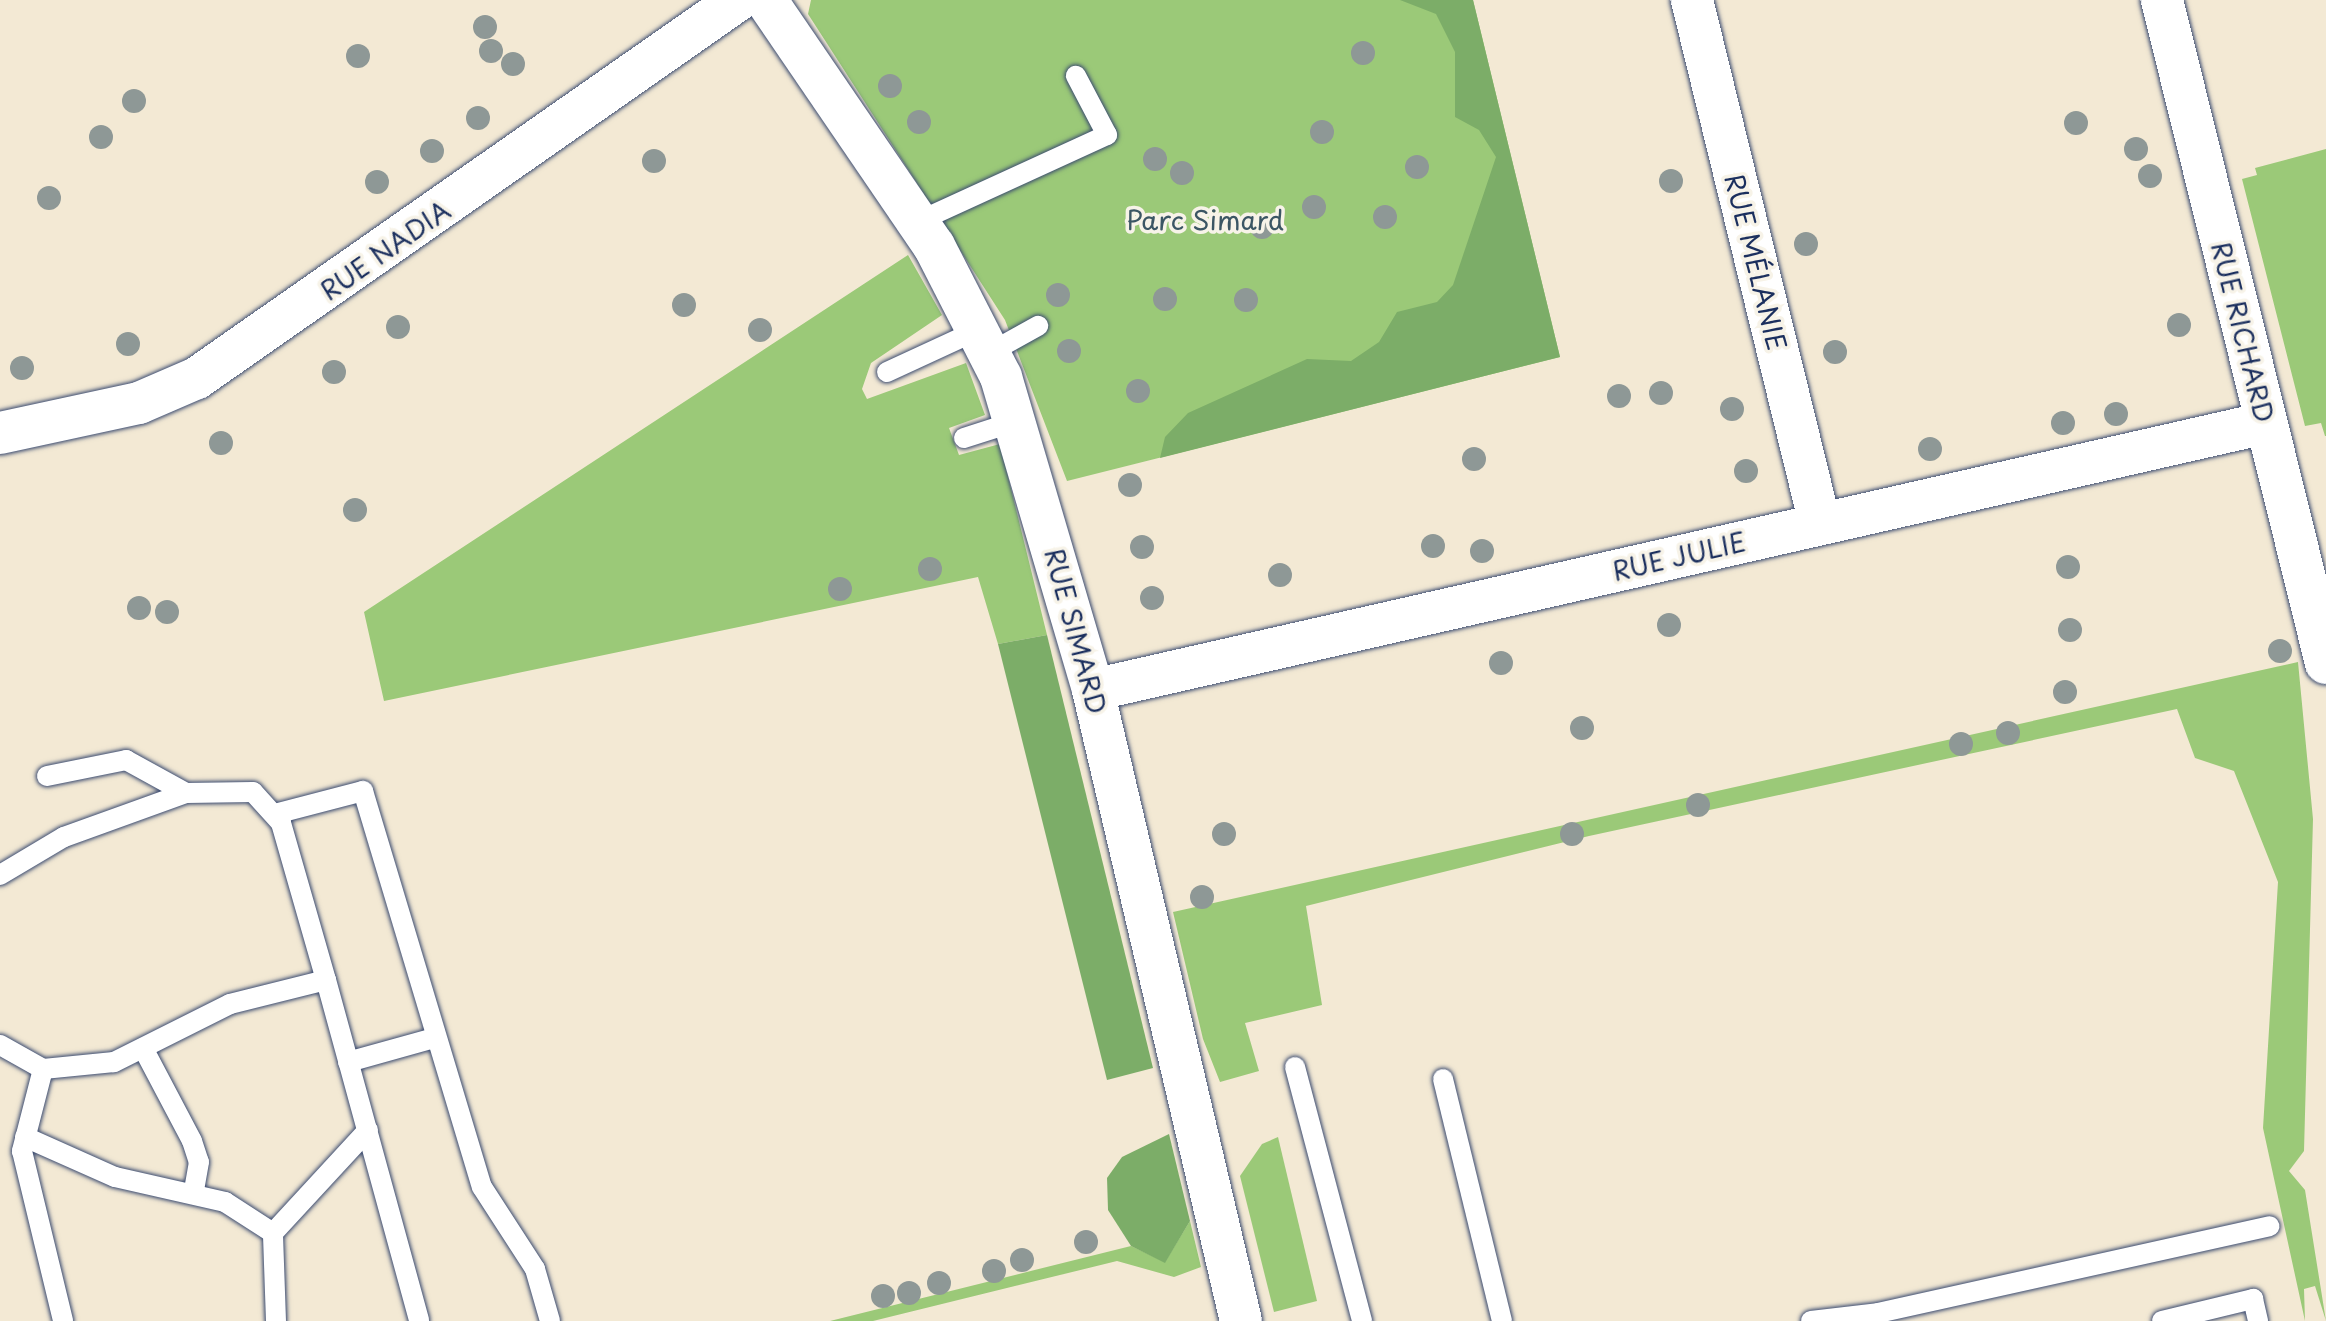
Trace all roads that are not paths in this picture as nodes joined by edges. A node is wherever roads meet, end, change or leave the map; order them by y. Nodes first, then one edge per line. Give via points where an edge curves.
1 (738, 0) edge
2 (766, 0) edge
3 (1692, 0) edge
4 (2162, 0) edge
5 (1076, 76) dead end
6 (917, 222) junction
7 (1038, 326) dead end
8 (985, 340) junction
9 (887, 372) dead end
10 (1017, 421) junction
11 (2265, 423) junction
12 (0, 433) edge
13 (964, 438) dead end
14 (1820, 524) junction
15 (2326, 663) edge
16 (1093, 690) junction
17 (47, 776) dead end
18 (186, 793) junction
19 (275, 814) junction
20 (0, 875) edge
21 (326, 980) junction
22 (434, 1038) junction
23 (0, 1045) edge
24 (143, 1048) junction
25 (348, 1062) junction
26 (1295, 1067) dead end
27 (43, 1069) junction
28 (1443, 1079) dead end
29 (368, 1130) junction
30 (25, 1137) junction
31 (194, 1190) junction
32 (2269, 1226) dead end
33 (273, 1233) junction
34 (1804, 1319) edge
35 (63, 1321) edge
36 (276, 1321) edge
37 (419, 1321) edge
38 (550, 1321) edge
39 (1241, 1321) edge
40 (1362, 1321) edge
41 (1502, 1321) edge
42 (2162, 1321) edge
43 (2258, 1321) edge

1 - 12 street, RUE NADIA via 197,378 139,403
2 - 6 street, RUE SIMARD
3 - 14 street, RUE MÉLANIE
4 - 11 street, RUE RICHARD
5 - 6 lane via 1107,135
6 - 8 street, RUE SIMARD
7 - 8 lane
8 - 9 lane
8 - 10 street, RUE SIMARD
10 - 13 lane
10 - 16 street, RUE SIMARD
11 - 14 street, RUE JULIE
11 - 15 street, RUE RICHARD
14 - 16 street, RUE JULIE
16 - 39 street, RUE SIMARD
17 - 18 lane via 126,760
18 - 19 lane via 253,792
18 - 20 lane via 64,837
19 - 21 lane
19 - 22 lane via 363,791
21 - 24 lane via 230,1004
21 - 25 lane
22 - 25 lane
22 - 38 lane via 482,1187 535,1269
23 - 27 lane
24 - 27 lane via 114,1062
24 - 31 lane via 192,1141 199,1162
25 - 29 lane
26 - 40 lane
27 - 30 lane
28 - 41 lane
29 - 33 lane
29 - 37 lane
30 - 31 lane via 115,1177
30 - 35 lane via 24,1171
31 - 33 lane
32 - 34 lane via 1878,1313
33 - 36 lane
42 - 43 lane via 2253,1299

